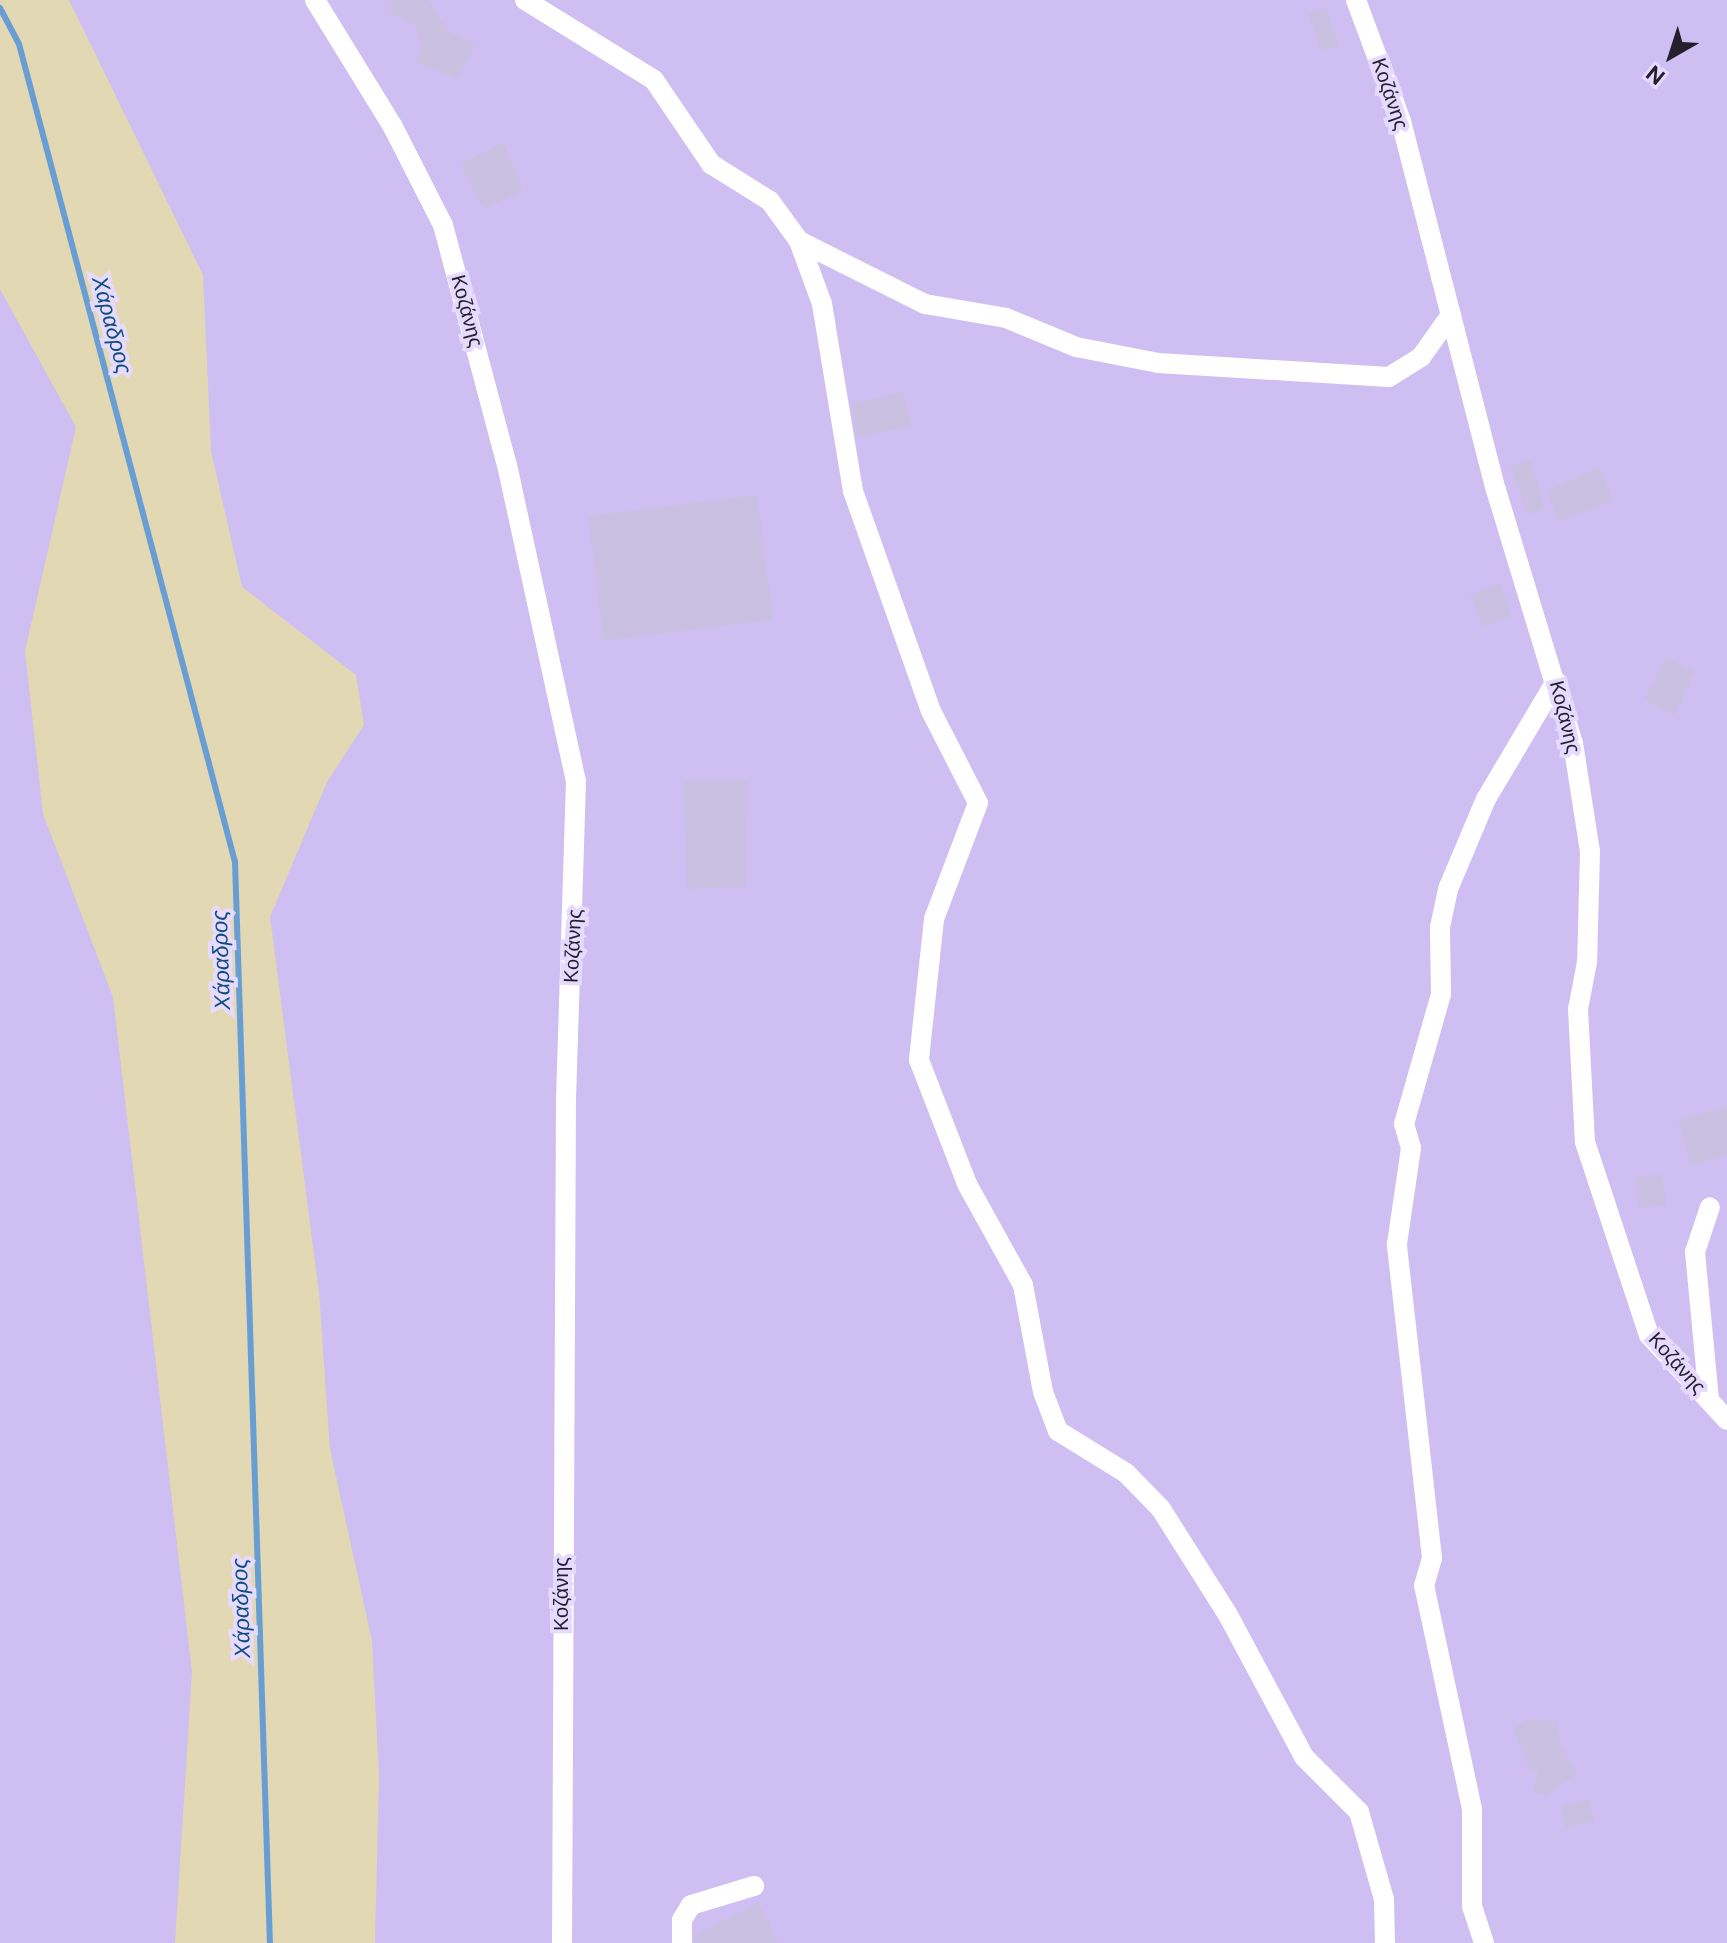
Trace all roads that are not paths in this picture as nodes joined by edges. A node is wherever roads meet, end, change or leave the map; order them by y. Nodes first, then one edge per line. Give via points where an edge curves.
1 (315, 0) edge
2 (525, 0) edge
3 (1356, 0) edge
4 (799, 241) junction
5 (1451, 315) junction
6 (1556, 681) junction
7 (1710, 1207) dead end
8 (1709, 1400) junction
9 (1727, 1420) edge
10 (754, 1886) dead end
11 (562, 1943) edge
12 (682, 1943) edge
13 (1385, 1943) edge
14 (1484, 1943) edge

1 - 11 street, Κοζάνης via 393,127 443,225 507,465 576,781 566,1099
2 - 4 street via 654,80 711,164 770,201
3 - 5 street, Κοζάνης via 1401,121
4 - 5 street via 925,304 1006,318 1076,347 1158,363 1389,377 1421,357
4 - 13 street via 822,304 853,491 931,711 978,803 934,919 919,1060 967,1184 1023,1285 1043,1392 1058,1431 1126,1473 1161,1509 1228,1615 1304,1757 1359,1812 1384,1899
5 - 6 street, Κοζάνης
6 - 8 street, Κοζάνης via 1590,851 1587,962 1578,1009 1585,1142 1649,1335
6 - 14 street via 1486,799 1448,889 1440,927 1441,994 1404,1124 1411,1148 1397,1244 1432,1558 1424,1586 1427,1613 1472,1809 1472,1906
7 - 8 street via 1695,1252
8 - 9 street, Κοζάνης
10 - 12 street via 691,1905 682,1920

